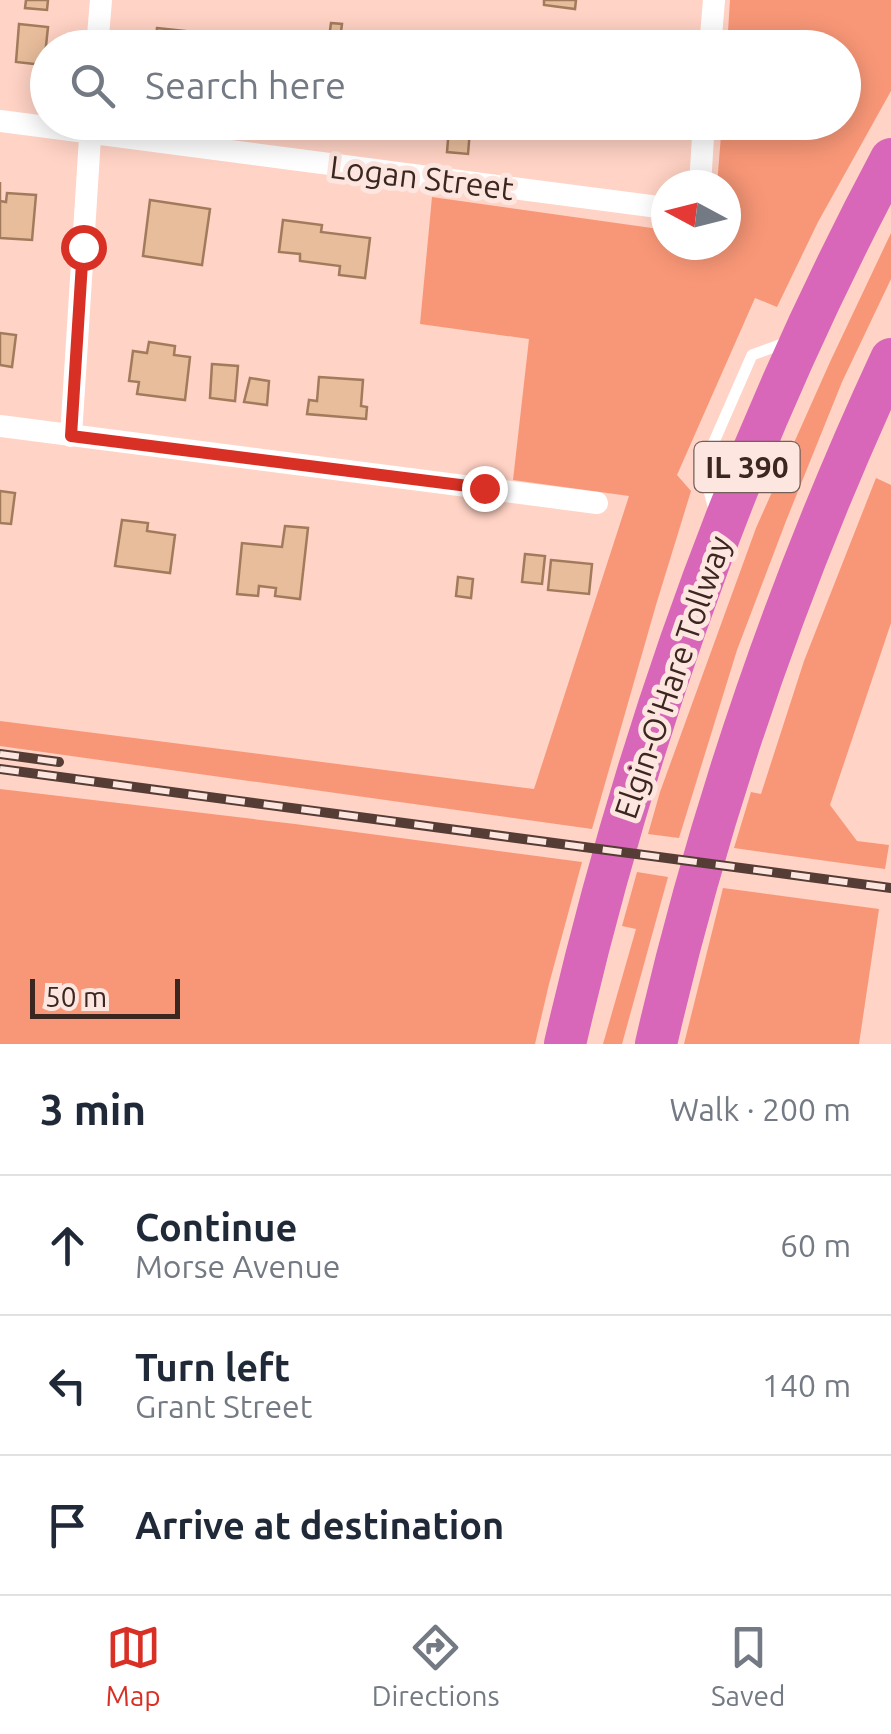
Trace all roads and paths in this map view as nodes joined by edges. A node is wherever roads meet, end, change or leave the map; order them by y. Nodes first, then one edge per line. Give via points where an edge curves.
1 (102, 0) edge
2 (714, 0) edge
3 (100, 30) edge
4 (712, 30) edge
5 (0, 122) edge
6 (30, 124) edge
7 (89, 140) edge
8 (176, 140) edge
9 (703, 140) edge
10 (891, 159) edge
11 (701, 170) edge
12 (651, 206) edge
13 (891, 359) edge
14 (0, 426) edge
15 (71, 436) junction
16 (597, 503) dead end
17 (564, 1044) edge
18 (656, 1044) edge

1 - 3 street
2 - 4 street
5 - 6 street, Logan Street
7 - 15 street
8 - 12 street, Logan Street
9 - 11 street
10 - 17 highway, Elgin-O'Hare Tollway / IL 390 via 803,336 719,534 632,788
13 - 18 highway, IL 390 via 760,680 720,800
14 - 15 street
15 - 16 street

